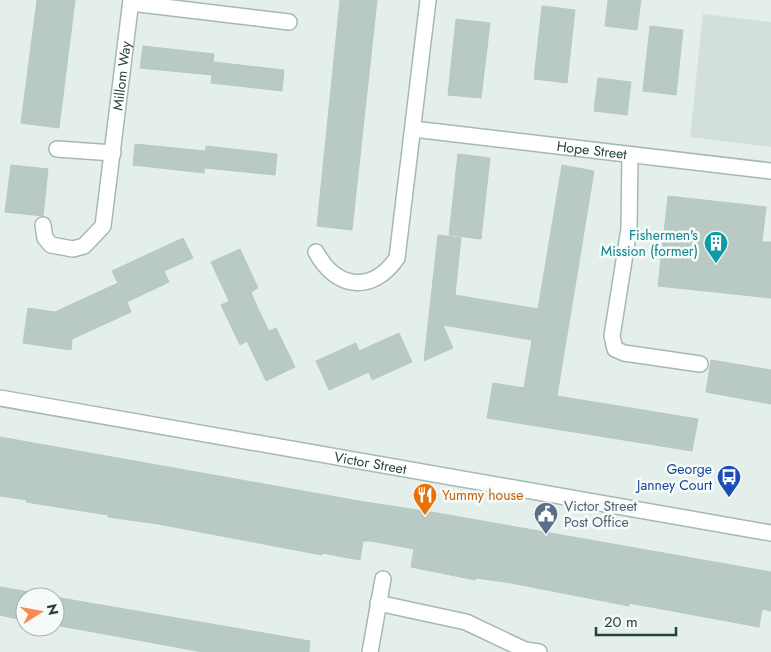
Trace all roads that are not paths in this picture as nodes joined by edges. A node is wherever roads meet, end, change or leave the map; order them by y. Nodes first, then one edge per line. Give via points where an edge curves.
1 (428, 0) edge
2 (131, 1) edge
3 (290, 22) dead end
4 (413, 129) junction
5 (57, 149) dead end
6 (113, 153) junction
7 (630, 155) junction
8 (771, 171) edge
9 (43, 225) dead end
10 (316, 252) dead end
11 (700, 364) dead end
12 (0, 398) edge
13 (771, 533) edge
14 (383, 579) dead end
15 (378, 603) junction
16 (370, 652) edge
17 (540, 652) edge

1 - 4 street
2 - 3 street
2 - 6 street, Millom Way
4 - 7 street, Hope Street
4 - 10 street via 400,243 397,258 388,270 376,279 347,282 333,275
5 - 6 street
6 - 9 street, Millom Way via 103,226 93,239 84,246 61,248 51,245 45,238
7 - 8 street, Hope Street
7 - 11 street via 629,229 612,336 615,348 624,353
12 - 13 street, Victor Street
14 - 15 street
15 - 16 street
15 - 17 street via 466,622 525,650

